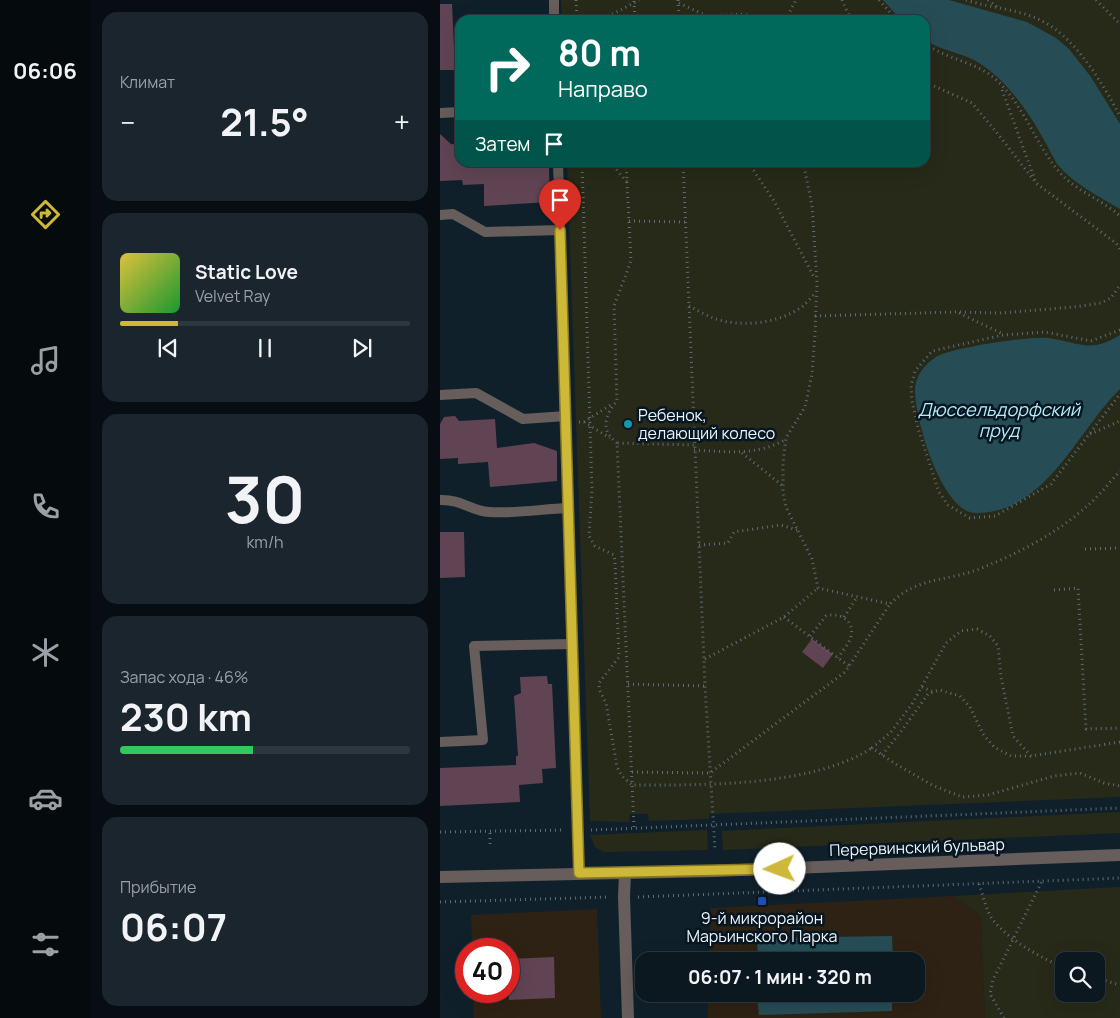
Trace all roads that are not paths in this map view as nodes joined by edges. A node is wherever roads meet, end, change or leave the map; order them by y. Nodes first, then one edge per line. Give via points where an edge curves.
1 (554, 0) edge
2 (554, 15) edge
3 (455, 112) edge
4 (440, 113) edge
5 (558, 167) edge
6 (440, 215) edge
7 (560, 230) junction
8 (440, 394) edge
9 (566, 419) junction
10 (440, 500) edge
11 (568, 508) junction
12 (572, 644) junction
13 (440, 742) edge
14 (1120, 855) edge
15 (579, 873) junction
16 (625, 873) junction
17 (440, 877) edge
18 (628, 1018) edge

1 - 2 lane
3 - 4 lane
5 - 7 lane
6 - 7 lane via 453,214 485,232
7 - 9 lane
8 - 9 lane via 476,393 523,420
9 - 11 lane
10 - 11 lane via 462,502 488,512
11 - 12 lane
12 - 13 lane via 474,646 483,740
12 - 15 lane
14 - 16 street, Перервинский бульвар
15 - 16 street, Перервинский бульвар
15 - 17 street, Перервинский бульвар
16 - 18 street

